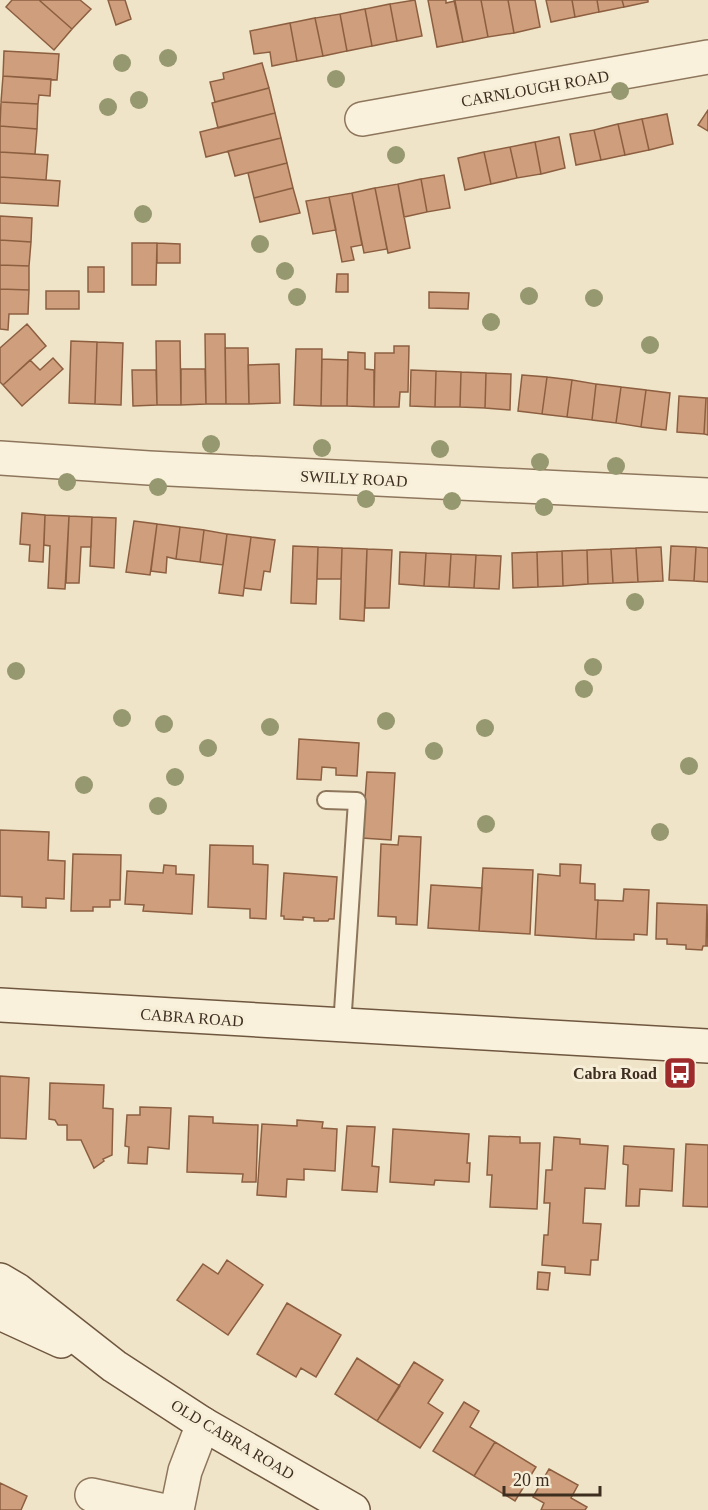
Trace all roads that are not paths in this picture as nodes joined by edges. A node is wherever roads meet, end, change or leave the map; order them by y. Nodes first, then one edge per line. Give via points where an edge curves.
1 (708, 57) edge
2 (362, 119) dead end
3 (0, 458) edge
4 (708, 495) edge
5 (326, 800) dead end
6 (0, 1005) edge
7 (342, 1026) junction
8 (708, 1046) edge
9 (0, 1280) edge
10 (0, 1312) edge
11 (114, 1366) junction
12 (203, 1424) junction
13 (92, 1495) dead end
14 (161, 1510) edge
15 (177, 1510) edge
16 (353, 1510) edge

1 - 2 main road, CARNLOUGH ROAD
3 - 4 main road, SWILLY ROAD
5 - 7 lane via 357,801
6 - 7 main road, CABRA ROAD
7 - 8 main road, CABRA ROAD
9 - 11 main road, OLD CABRA ROAD
10 - 11 main road, OLD CABRA ROAD
11 - 12 main road, OLD CABRA ROAD
12 - 15 main road via 185,1471
12 - 16 main road, OLD CABRA ROAD
13 - 14 main road

